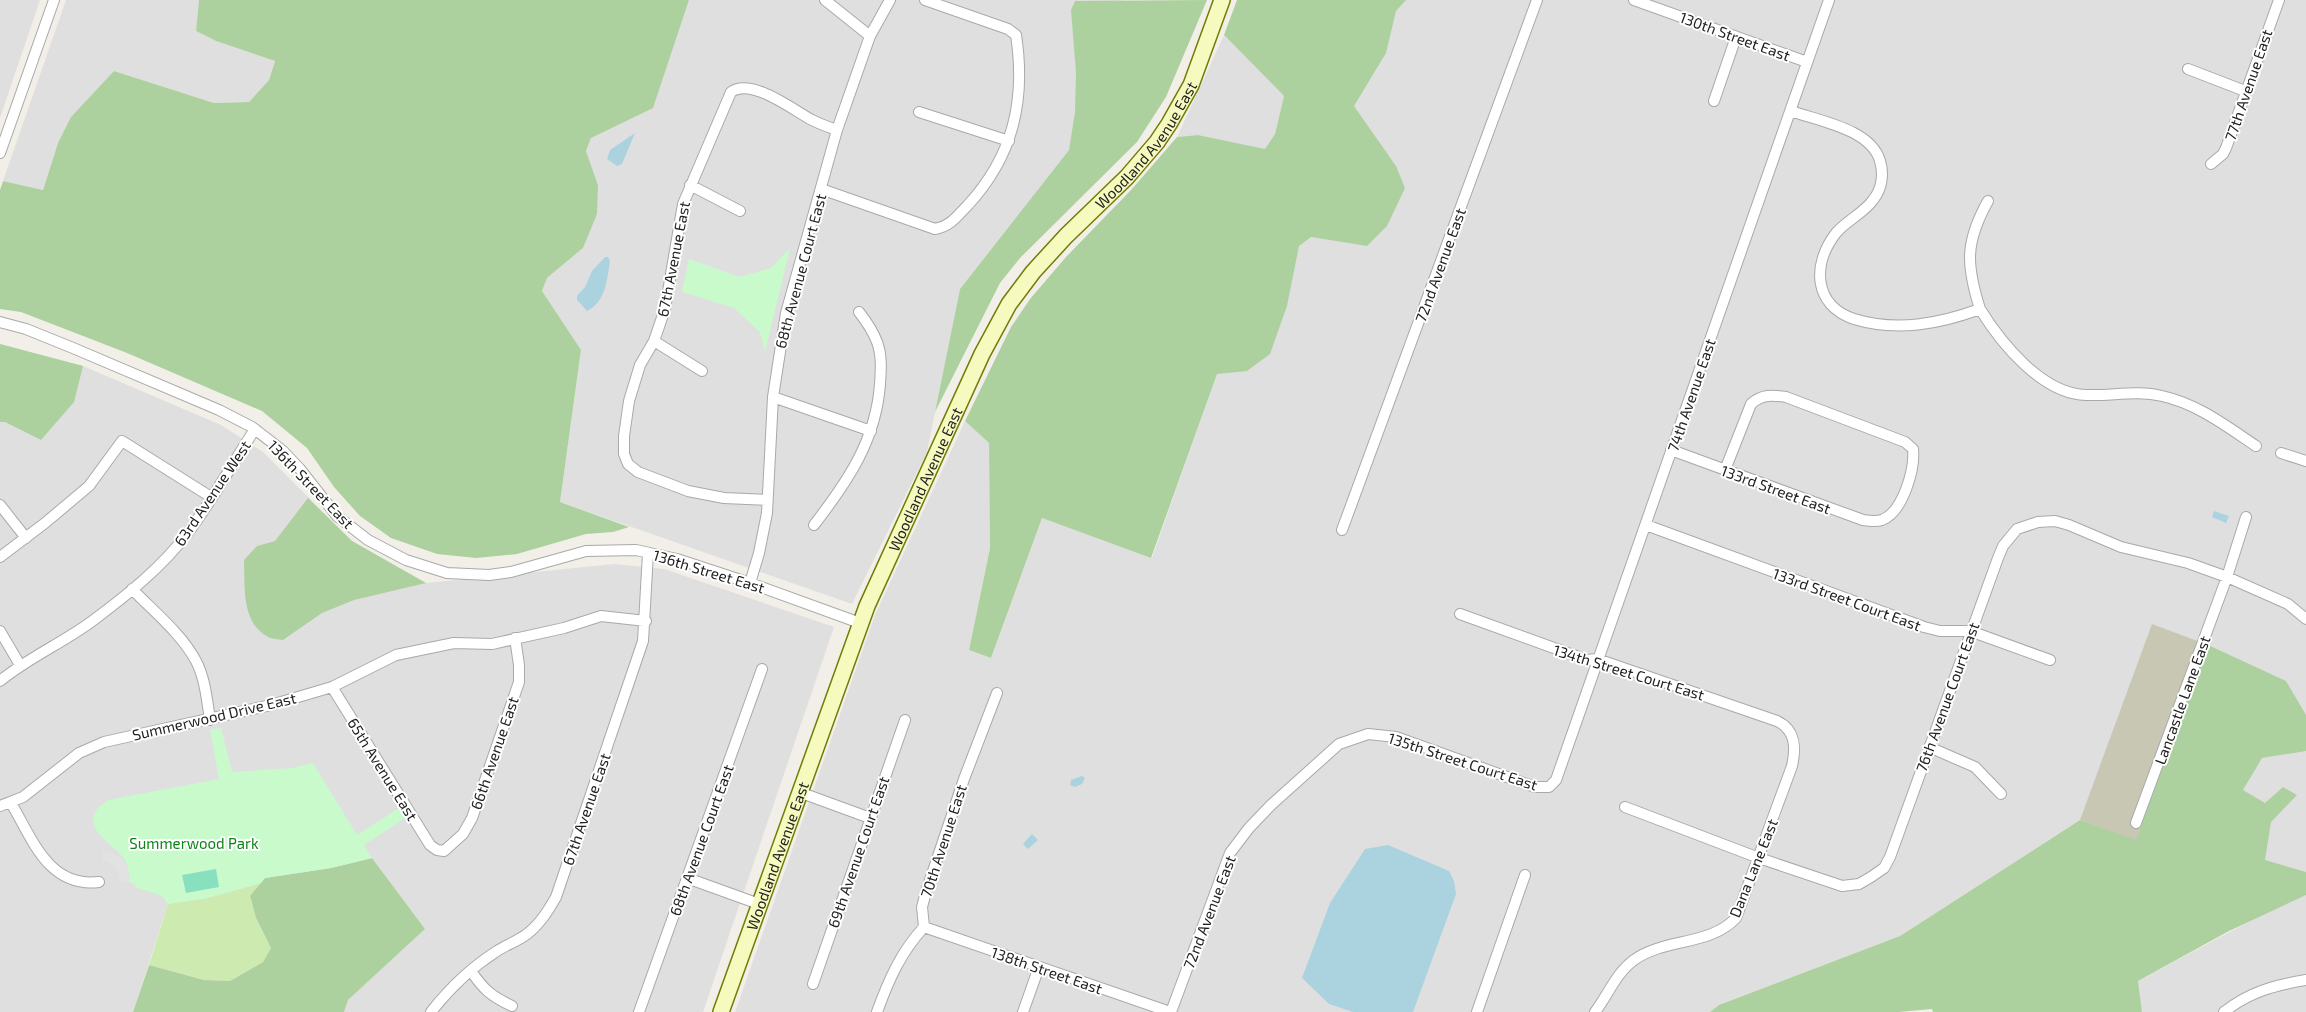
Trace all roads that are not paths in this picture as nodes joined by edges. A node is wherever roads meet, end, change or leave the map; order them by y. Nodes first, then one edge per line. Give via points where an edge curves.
1 (54, 0) edge
2 (825, 0) edge
3 (890, 0) edge
4 (925, 0) edge
5 (1222, 0) edge
6 (1537, 0) edge
7 (1634, 0) edge
8 (1829, 0) edge
9 (2278, 0) edge
10 (870, 36) junction
11 (1736, 37) junction
12 (1807, 62) junction
13 (2188, 69) dead end
14 (2245, 91) junction
15 (1714, 101) dead end
16 (919, 112) dead end
17 (1791, 112) junction
18 (837, 130) junction
19 (1009, 141) junction
20 (0, 153) edge
21 (2211, 164) dead end
22 (690, 185) junction
23 (821, 190) junction
24 (1988, 201) dead end
25 (740, 211) dead end
26 (1980, 309) junction
27 (859, 312) dead end
28 (0, 322) edge
29 (654, 341) junction
30 (702, 371) dead end
31 (773, 397) junction
32 (255, 429) junction
33 (872, 431) junction
34 (2256, 446) dead end
35 (1671, 450) junction
36 (2281, 453) dead end
37 (2306, 461) edge
38 (1725, 470) junction
39 (212, 497) junction
40 (767, 500) junction
41 (0, 505) edge
42 (2246, 517) dead end
43 (814, 524) dead end
44 (1646, 525) junction
45 (1342, 530) dead end
46 (26, 538) junction
47 (648, 553) junction
48 (0, 556) edge
49 (2227, 577) junction
50 (750, 583) junction
51 (132, 589) junction
52 (1460, 614) dead end
53 (2306, 619) edge
54 (646, 621) junction
55 (860, 623) junction
56 (1970, 631) junction
57 (0, 632) edge
58 (515, 638) junction
59 (1598, 659) junction
60 (2050, 660) dead end
61 (20, 664) junction
62 (762, 668) dead end
63 (0, 681) edge
64 (332, 687) junction
65 (997, 693) dead end
66 (210, 720) junction
67 (905, 720) dead end
68 (1792, 736) joint
69 (1348, 739) joint
70 (1929, 747) junction
71 (1549, 787) joint
72 (800, 792) junction
73 (2001, 794) dead end
74 (12, 803) junction
75 (0, 806) edge
76 (1624, 807) dead end
77 (870, 818) junction
78 (2136, 822) dead end
79 (437, 850) joint
80 (1759, 858) junction
81 (1525, 875) dead end
82 (687, 878) junction
83 (99, 882) dead end
84 (759, 904) junction
85 (924, 927) junction
86 (1039, 967) junction
87 (471, 971) junction
88 (2306, 980) edge
89 (813, 984) dead end
90 (512, 1006) dead end
91 (431, 1012) edge
92 (639, 1012) edge
93 (721, 1012) edge
94 (877, 1012) edge
95 (1023, 1012) edge
96 (1170, 1012) edge
97 (1477, 1012) edge
98 (1595, 1012) edge
99 (2224, 1012) edge

1 - 20 street
2 - 10 street
3 - 10 street, 68th Avenue Court East
4 - 19 street via 1008,29 1016,35 1019,90
5 - 55 street, Woodland Avenue East via 1185,96 1157,142 1127,177 1046,257 1010,304 982,354
6 - 45 street, 72nd Avenue East
7 - 11 street, 130th Street East
8 - 12 street, 74th Avenue East
9 - 14 street, 77th Avenue East
10 - 18 street, 68th Avenue Court East
11 - 12 street, 130th Street East
11 - 15 street
12 - 17 street, 74th Avenue East
13 - 14 street
14 - 21 street, 77th Avenue East via 2226,148
16 - 19 street
17 - 26 street via 1864,138 1877,152 1881,165 1881,186 1874,199 1836,233 1823,258 1820,280 1824,297 1835,309 1850,317 1903,326 1930,324
17 - 35 street, 74th Avenue East
18 - 22 street, 67th Avenue East via 754,89 735,88 726,99
18 - 23 street, 68th Avenue Court East
19 - 23 street via 979,193 946,227 935,229
22 - 25 street
22 - 29 street, 67th Avenue East via 680,214 668,301
23 - 31 street, 68th Avenue Court East via 786,313
24 - 26 street via 1971,243 1969,264
26 - 34 street via 2016,358 2058,387 2075,394 2133,392 2178,400 2211,416
27 - 33 street via 870,327 880,352 879,392
28 - 32 street, 136th Street East via 73,348 219,410
29 - 30 street
29 - 40 street, 67th Avenue East via 640,365 629,400 624,436 624,454 628,464 638,472 704,495
31 - 33 street
31 - 40 street, 68th Avenue Court East
32 - 39 street, 63rd Avenue West
32 - 47 street, 136th Street East via 289,457 337,516 387,552 427,568 489,575 586,551
33 - 43 street via 851,474
35 - 38 street, 133rd Street East
35 - 44 street, 74th Avenue East
36 - 37 street
38 - 38 street, 133rd Street East via 1751,404 1758,398 1773,395 1786,397 1910,445 1913,449 1913,466 1901,500 1882,520 1862,520
39 - 46 street via 122,441 89,486
39 - 51 street, 63rd Avenue West via 172,552
40 - 50 street, 68th Avenue Court East via 763,539
41 - 46 street
42 - 49 street, Lancastle Lane East
44 - 56 street, 133rd Street Court East via 1924,627
44 - 59 street, 74th Avenue East
46 - 48 street
47 - 50 street, 136th Street East
47 - 54 street, 67th Avenue East
49 - 53 street via 2288,604
49 - 56 street, 76th Avenue Court East via 2188,563 2121,547 2069,525 2055,521 2038,522 2017,529 2003,546
49 - 78 street, Lancastle Lane East
50 - 55 street, 136th Street East
51 - 61 street, 63rd Avenue West via 79,631
51 - 66 street via 196,661 203,679
52 - 59 street, 134th Street Court East via 1586,660
54 - 58 street, Summerwood Drive East via 601,616
54 - 87 street, 67th Avenue East via 627,693 556,897 544,918 527,934
55 - 72 street, Woodland Avenue East
56 - 60 street, 133rd Street Court East
56 - 70 street, 76th Avenue Court East
57 - 61 street
58 - 64 street, Summerwood Drive East via 492,644 454,644 396,655
58 - 79 street, 66th Avenue East via 519,682 472,818 463,834 444,851
59 - 68 street, 134th Street Court East via 1777,721 1788,728
59 - 71 street, 74th Avenue East via 1556,780
61 - 63 street, 63rd Avenue West
62 - 82 street, 68th Avenue Court East
64 - 66 street, Summerwood Drive East
64 - 79 street, 65th Avenue East via 430,845
65 - 85 street, 70th Avenue East via 926,892 922,907
66 - 74 street, Summerwood Drive East via 116,738 94,746 68,760
67 - 77 street, 69th Avenue Court East
68 - 80 street, Dana Lane East via 1795,748 1792,766
69 - 71 street, 135th Street Court East via 1368,734 1396,737 1535,787
69 - 96 street, 72nd Avenue East via 1271,805 1230,853
70 - 73 street via 1975,767
70 - 80 street, 76th Avenue Court East via 1884,868 1849,887
72 - 77 street
72 - 84 street, Woodland Avenue East
74 - 75 street, Summerwood Drive East
74 - 83 street via 35,848 52,867 74,880
76 - 80 street
77 - 89 street, 69th Avenue Court East
80 - 98 street, Dana Lane East via 1740,909 1730,925 1695,939 1658,948 1634,960 1623,970
81 - 97 street
82 - 84 street
82 - 92 street, 68th Avenue Court East
84 - 93 street, Woodland Avenue East
85 - 86 street, 138th Street East
85 - 94 street via 890,976
86 - 95 street
86 - 96 street, 138th Street East
87 - 90 street via 482,988
87 - 91 street, 67th Avenue East
88 - 99 street via 2260,990

